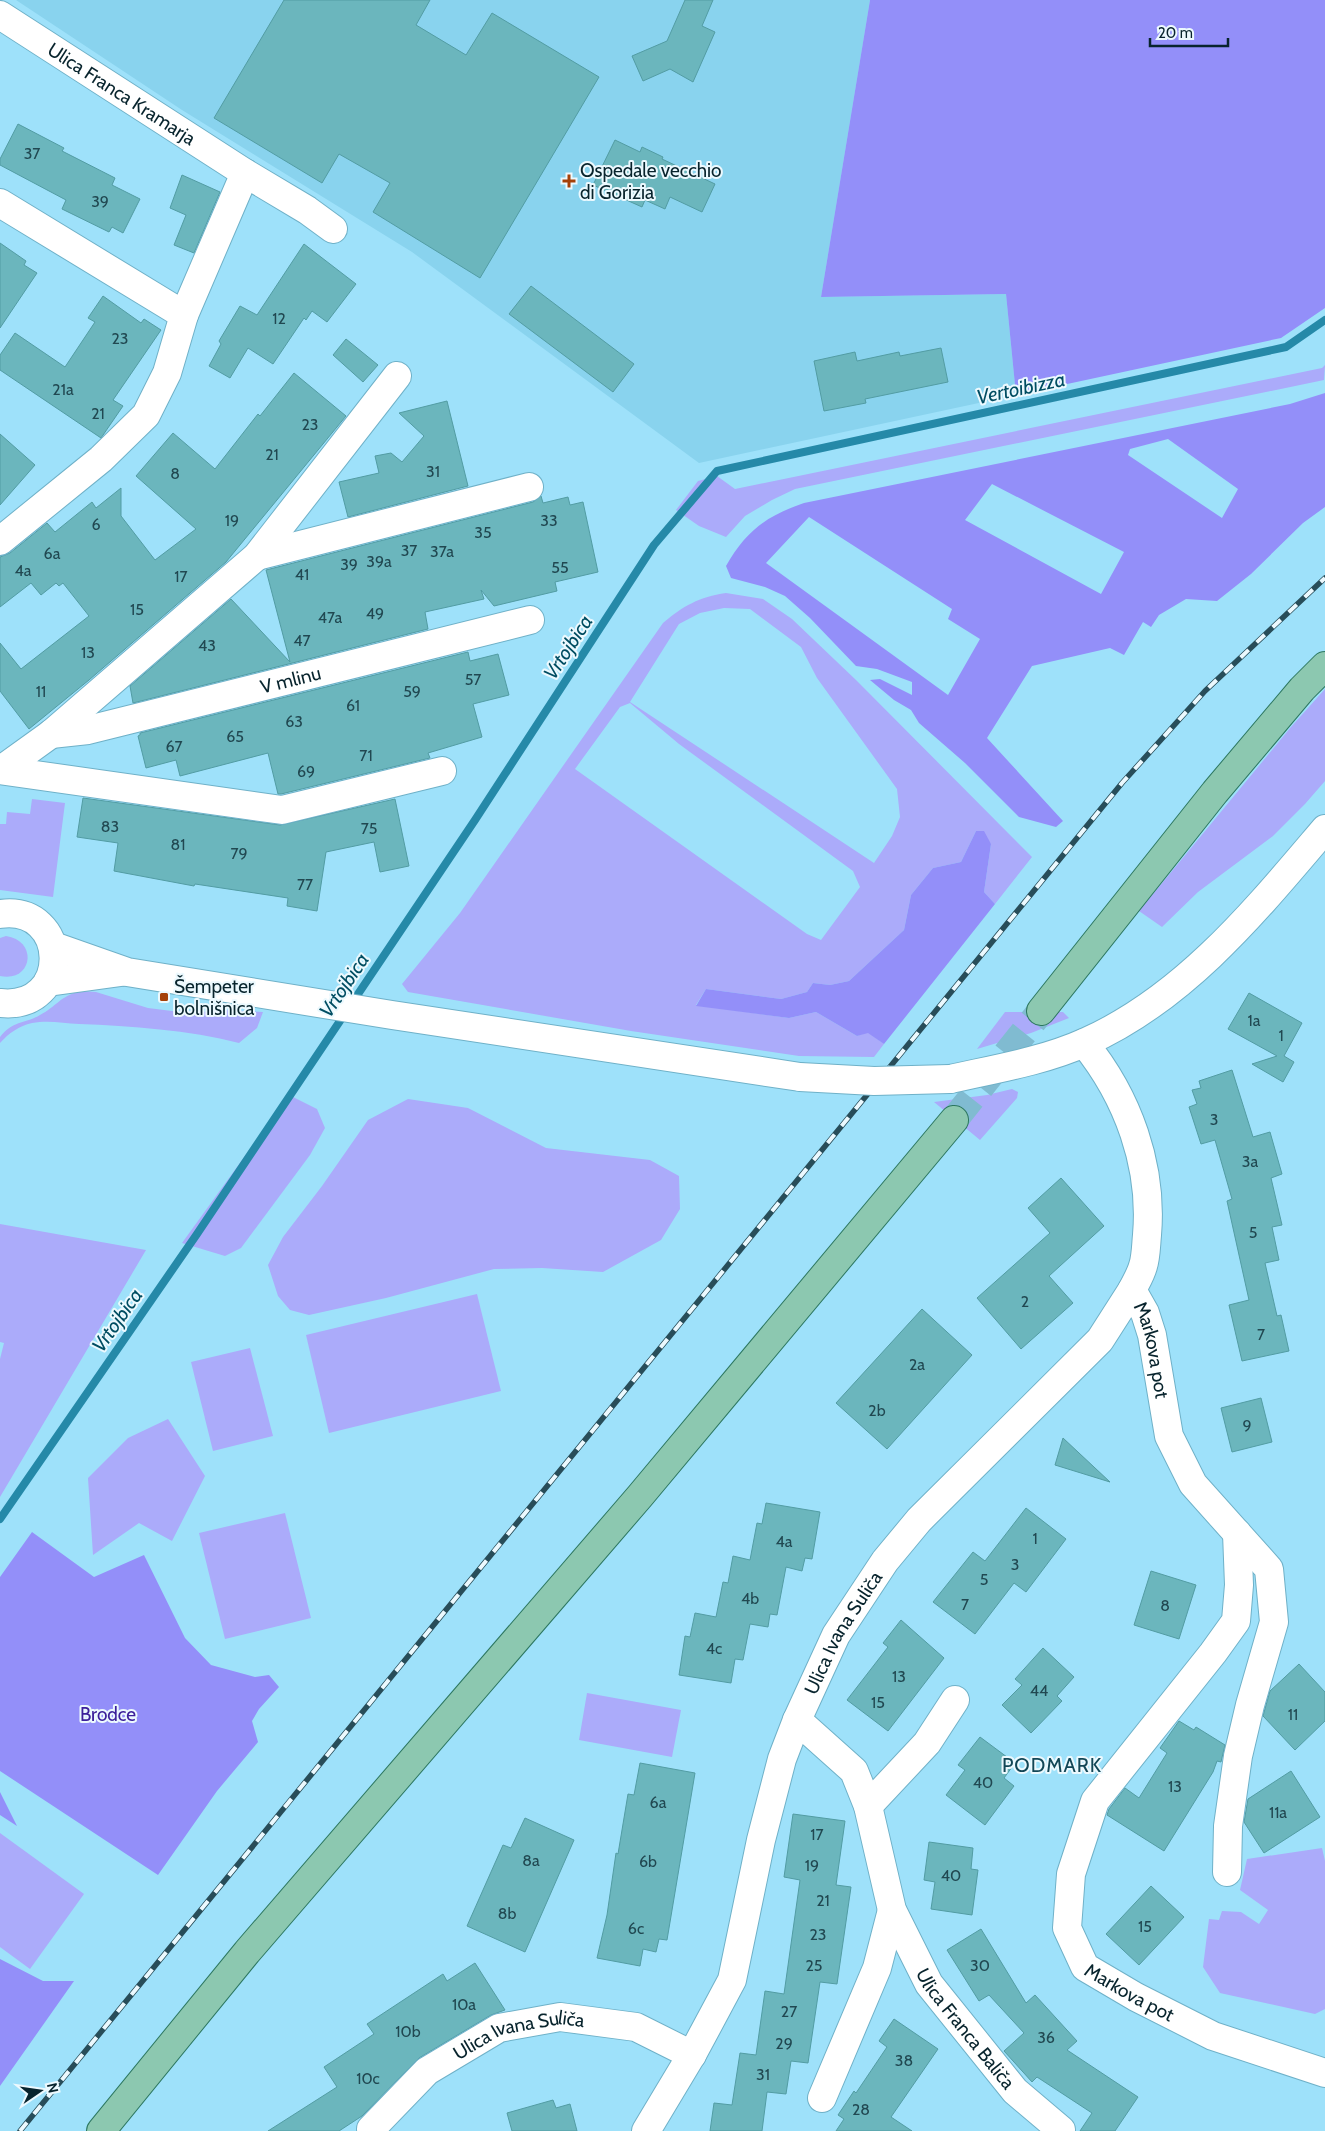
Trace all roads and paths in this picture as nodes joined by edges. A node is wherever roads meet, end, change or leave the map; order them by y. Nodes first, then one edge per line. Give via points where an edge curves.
1 (0, 14) edge
2 (245, 173) junction
3 (0, 203) edge
4 (333, 229) dead end
5 (184, 315) junction
6 (397, 376) dead end
7 (529, 487) dead end
8 (1, 539) edge
9 (257, 556) junction
10 (530, 620) dead end
11 (1325, 666) edge
12 (51, 734) junction
13 (0, 770) edge
14 (442, 771) dead end
15 (1325, 828) edge
16 (0, 914) edge
17 (53, 946) junction
18 (127, 972) junction
19 (48, 982) junction
20 (4, 1008) edge
21 (1041, 1011) tunnel mouth
22 (1084, 1043) junction
23 (954, 1120) tunnel mouth
24 (1132, 1290) junction
25 (1237, 1533) junction
26 (955, 1700) dead end
27 (797, 1720) junction
28 (868, 1806) junction
29 (1227, 1872) dead end
30 (892, 1910) junction
31 (692, 2054) junction
32 (1325, 2074) edge
33 (822, 2098) dead end
34 (371, 2129) dead end
35 (1061, 2130) edge
36 (100, 2131) edge
37 (646, 2131) edge

1 - 2 street, Ulica Franca Kramarja
2 - 4 street, Ulica Franca Kramarja
2 - 5 street
3 - 5 street
5 - 8 street via 167,373 146,414 101,459
6 - 9 street, V mlinu
7 - 9 street, V mlinu
9 - 12 street, V mlinu
10 - 12 street, V mlinu via 88,730
11 - 21 main road via 1215,792
12 - 13 street, V mlinu
13 - 14 street, V mlinu via 282,810
15 - 22 street via 1267,896 1182,982 1126,1023
16 - 17 street via 28,916 39,923
17 - 18 street
17 - 19 street via 54,964
18 - 19 street
18 - 22 street, bridge via 800,1077 874,1081 950,1079 1022,1063
19 - 20 street via 32,998
22 - 24 street, Markova pot via 1103,1066 1131,1122 1146,1175 1148,1221 1144,1264
23 - 36 main road via 640,1496 247,1952
24 - 25 street, Markova pot via 1146,1313 1152,1335 1170,1436 1193,1484
24 - 27 street, Ulica Ivana Suliča via 1100,1340 919,1520 884,1561 836,1635
25 - 29 street, Markova pot via 1269,1569 1274,1622 1238,1756 1228,1826
25 - 32 street, Markova pot via 1236,1621 1094,1801 1070,1874 1067,1928 1085,1967 1136,1997 1213,2036
26 - 28 street via 927,1743
27 - 28 street, Ulica Franca Baliča via 854,1771
27 - 31 street, Ulica Ivana Suliča via 782,1759 761,1840 732,1980
28 - 30 street, Ulica Franca Baliča
30 - 33 street, Ulica Franca Baliča via 878,1968
30 - 35 street, Ulica Franca Baliča via 929,1984 1015,2091
31 - 34 street, Ulica Ivana Suliča via 636,2026 560,2017 499,2028 428,2071
31 - 37 street, Ulica Ivana Suliča

